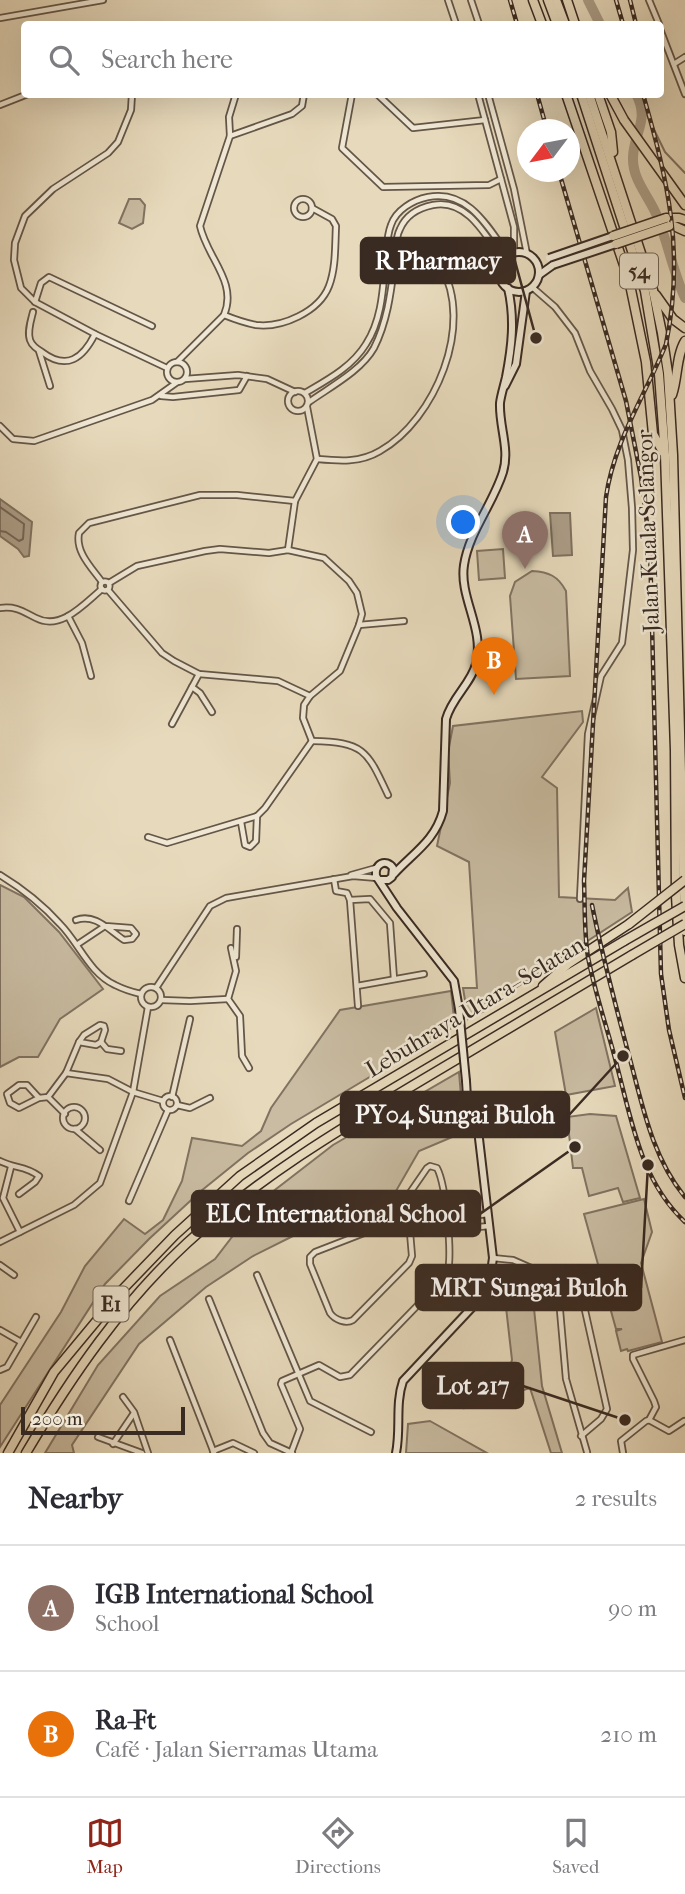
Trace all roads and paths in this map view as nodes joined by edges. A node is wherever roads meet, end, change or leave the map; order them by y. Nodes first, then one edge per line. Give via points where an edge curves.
1 (103, 0) edge
2 (448, 0) edge
3 (533, 0) edge
4 (548, 0) edge
5 (556, 0) edge
6 (567, 0) edge
7 (649, 0) edge
8 (469, 1) edge
9 (0, 18) edge
10 (455, 21) edge
11 (479, 21) edge
12 (541, 21) edge
13 (556, 21) edge
14 (564, 21) edge
15 (574, 21) edge
16 (658, 21) edge
17 (664, 38) edge
18 (685, 57) edge
19 (674, 64) junction
20 (685, 94) edge
21 (21, 97) edge
22 (132, 98) edge
23 (235, 98) edge
24 (303, 98) edge
25 (351, 98) edge
26 (381, 98) edge
27 (479, 98) edge
28 (489, 98) edge
29 (567, 98) edge
30 (582, 98) edge
31 (590, 98) edge
32 (599, 98) edge
33 (612, 98) edge
34 (0, 105) edge
35 (485, 120) junction
36 (230, 136) junction
37 (615, 168) junction
38 (501, 179) junction
39 (685, 205) edge
40 (312, 208) junction
41 (685, 220) edge
42 (668, 222) junction
43 (685, 231) edge
44 (615, 240) junction
45 (527, 254) junction
46 (509, 256) junction
47 (534, 259) junction
48 (441, 267) dead end
49 (539, 275) junction
50 (508, 288) junction
51 (529, 289) junction
52 (653, 290) junction
53 (35, 302) junction
54 (33, 312) dead end
55 (224, 316) junction
56 (152, 326) dead end
57 (685, 328) edge
58 (95, 334) junction
59 (685, 341) edge
60 (38, 350) junction
61 (188, 350) junction
62 (177, 362) junction
63 (167, 368) junction
64 (186, 368) junction
65 (247, 376) junction
66 (168, 377) junction
67 (185, 379) junction
68 (200, 379) junction
69 (176, 383) junction
70 (50, 386) dead end
71 (279, 386) junction
72 (504, 388) junction
73 (166, 390) junction
74 (295, 392) junction
75 (304, 393) junction
76 (160, 396) junction
77 (670, 400) junction
78 (288, 401) junction
79 (308, 405) junction
80 (299, 412) junction
81 (309, 425) junction
82 (0, 426) edge
83 (665, 455) junction
84 (317, 459) junction
85 (295, 501) junction
86 (288, 550) junction
87 (102, 582) junction
88 (109, 583) junction
89 (102, 589) junction
90 (108, 590) junction
91 (0, 608) edge
92 (68, 616) junction
93 (404, 621) dead end
94 (359, 625) junction
95 (200, 674) junction
96 (91, 676) dead end
97 (192, 687) junction
98 (310, 696) junction
99 (212, 712) dead end
100 (172, 724) dead end
101 (312, 741) junction
102 (388, 795) dead end
103 (257, 816) junction
104 (240, 822) junction
105 (148, 837) dead end
106 (410, 859) junction
107 (389, 864) junction
108 (376, 867) junction
109 (0, 875) edge
110 (392, 876) junction
111 (344, 877) junction
112 (334, 879) junction
113 (379, 879) junction
114 (685, 880) edge
115 (391, 896) junction
116 (580, 899) dead end
117 (351, 900) junction
118 (685, 906) edge
119 (76, 920) dead end
120 (685, 924) edge
121 (105, 926) junction
122 (237, 929) dead end
123 (685, 931) edge
124 (78, 944) junction
125 (231, 948) dead end
126 (236, 962) junction
127 (425, 974) dead end
128 (685, 978) edge
129 (394, 979) junction
130 (357, 986) junction
131 (156, 989) junction
132 (536, 993) junction
133 (141, 995) junction
134 (228, 999) junction
135 (161, 1000) junction
136 (358, 1006) dead end
137 (148, 1007) junction
138 (190, 1019) dead end
139 (79, 1042) junction
140 (101, 1042) junction
141 (121, 1051) dead end
142 (248, 1068) dead end
143 (65, 1073) junction
144 (133, 1092) junction
145 (48, 1097) junction
146 (172, 1097) junction
147 (39, 1098) junction
148 (210, 1098) dead end
149 (163, 1101) junction
150 (177, 1105) junction
151 (168, 1110) junction
152 (65, 1114) junction
153 (75, 1129) junction
154 (100, 1150) dead end
155 (0, 1161) edge
156 (11, 1167) junction
157 (19, 1194) dead end
158 (129, 1201) dead end
159 (488, 1214) junction
160 (408, 1216) junction
161 (447, 1219) junction
162 (489, 1226) junction
163 (448, 1230) junction
164 (20, 1232) junction
165 (0, 1242) edge
166 (493, 1258) junction
167 (0, 1265) edge
168 (14, 1275) dead end
169 (257, 1275) dead end
170 (557, 1276) junction
171 (209, 1299) dead end
172 (36, 1317) dead end
173 (0, 1330) edge
174 (170, 1340) dead end
175 (685, 1340) edge
176 (21, 1342) junction
177 (0, 1370) edge
178 (297, 1373) junction
179 (123, 1397) dead end
180 (134, 1412) junction
181 (649, 1420) junction
182 (684, 1422) edge
183 (371, 1432) dead end
184 (581, 1436) junction
185 (98, 1437) dead end
186 (113, 1444) junction
187 (213, 1452) edge
188 (587, 1452) edge
189 (8, 1453) edge
190 (26, 1453) edge
191 (142, 1453) edge
192 (148, 1453) edge
193 (254, 1453) edge
194 (292, 1453) edge
195 (396, 1453) edge
196 (623, 1453) edge

1 - 9 street
2 - 10 street
3 - 12 highway
4 - 13 highway
5 - 14 highway
6 - 15 highway
7 - 16 street
8 - 11 street
17 - 19 street
18 - 19 street
19 - 20 street
21 - 34 street
22 - 53 street via 131,110 113,148 53,189 25,216 14,260 21,288
23 - 36 street
24 - 36 street via 302,106 292,114
25 - 38 street via 342,148 380,186 489,185
26 - 35 street via 412,128
27 - 35 street
28 - 45 street
29 - 44 highway
30 - 83 highway, Jalan Kuala Selangor / 54 via 645,291 659,374
31 - 37 highway, Jalan Kuala Selangor / 54
32 - 37 highway via 611,132
33 - 39 highway
35 - 38 street
36 - 55 street via 200,226 226,282
37 - 52 highway, Jalan Kuala Selangor / 54
38 - 46 street via 514,227
40 - 40 street via 309,215 301,217 295,211 298,201 306,199
40 - 55 street via 336,226 330,284 320,301 297,317 268,325
41 - 42 highway
42 - 43 highway
42 - 44 highway, bridge
44 - 47 street, bridge
44 - 49 street, bridge
44 - 83 highway via 639,323 653,435
45 - 46 street
45 - 47 street
46 - 50 street via 499,272
46 - 75 street via 465,203 449,196 426,198 404,209 389,230 383,291 366,344 344,369
46 - 79 street via 461,208 438,204 411,213 397,235 387,314 373,349
47 - 49 street
48 - 84 street via 452,292 453,339 431,397 379,452 345,462
49 - 51 street
50 - 51 street
50 - 72 street via 513,322
51 - 72 street via 516,364
51 - 116 street via 555,307 575,333 612,409 624,440 632,508 633,550 622,643 601,676 588,734
52 - 57 highway
52 - 77 highway, Jalan Kuala Selangor / 54
53 - 56 street via 41,283 52,277
53 - 58 street
54 - 60 street via 29,336
55 - 61 street
58 - 60 street via 86,351 71,361 62,362
58 - 63 street
59 - 77 highway
60 - 70 street
61 - 62 street
61 - 64 street
62 - 63 street
62 - 64 street
63 - 66 street
64 - 67 street
64 - 68 street
65 - 68 street
65 - 71 street
65 - 76 street via 236,390
66 - 69 street
66 - 73 street
67 - 68 street
67 - 69 street
69 - 73 street
71 - 74 street
71 - 78 street
72 - 106 street via 500,404 504,469 468,547 464,566 476,626 476,664 446,719 440,824
73 - 76 street
74 - 75 street
74 - 78 street
75 - 79 street
76 - 82 street via 34,442 13,439
77 - 123 highway, Jalan Kuala Selangor / 54
78 - 80 street via 292,410
79 - 80 street
79 - 81 street
80 - 81 street
81 - 84 street
83 - 128 highway, Jalan Kuala Selangor / 54 via 676,896
84 - 85 street
85 - 86 street
85 - 87 street via 200,495 89,523 79,533 78,544
86 - 88 street via 205,551 137,566
86 - 94 street via 324,558 339,570 357,593 362,614
87 - 88 street
87 - 89 street
88 - 90 street
89 - 90 street
89 - 92 street
90 - 95 street via 162,653
91 - 92 street via 12,606 53,622
92 - 96 street
93 - 94 street
94 - 98 street via 340,671
95 - 97 street
95 - 98 street via 266,678
97 - 99 street
97 - 100 street
98 - 101 street via 303,712
101 - 102 street via 360,748
101 - 103 street
103 - 104 street
103 - 104 street via 256,841 250,846 244,845
104 - 105 street via 167,843
106 - 107 street
106 - 110 street
107 - 108 street
107 - 110 street
108 - 111 street
108 - 113 street
109 - 124 street via 33,897
110 - 113 street
110 - 115 street
111 - 112 street
111 - 113 street
112 - 117 street via 336,891 347,893
112 - 131 street via 216,901
113 - 115 street
114 - 132 highway, bridge via 548,979
115 - 159 street, bridge via 454,981 467,1098 478,1130
117 - 129 street via 370,899 390,923
117 - 130 street
118 - 132 highway, Lebuhraya Utara–Selatan / E1, bridge
119 - 121 street via 87,917
120 - 190 highway, Lebuhraya Utara–Selatan / E1, bridge via 326,1138 254,1188 187,1244 131,1301 66,1385
121 - 121 street via 131,928 136,934 124,940
121 - 124 street
122 - 126 street
124 - 133 street via 103,978
125 - 126 street
126 - 134 street
127 - 129 street
129 - 130 street
130 - 136 street
131 - 133 street via 147,988
131 - 135 street
132 - 189 highway, Lebuhraya Utara–Selatan / E1 via 316,1123 240,1176 123,1289 54,1372
133 - 137 street
134 - 135 street
134 - 142 street via 240,1016 242,1056
135 - 137 street
137 - 144 street
138 - 146 street
139 - 140 street
139 - 140 street via 102,1025
139 - 143 street
140 - 141 street via 107,1049
143 - 144 street via 108,1079
143 - 145 street
144 - 149 street
144 - 164 street via 100,1183 74,1205
145 - 147 street
145 - 152 street
146 - 149 street
146 - 150 street
147 - 147 street via 19,1108 10,1103 7,1094 27,1085
148 - 150 street via 190,1108
149 - 151 street
150 - 151 street
151 - 158 street
152 - 153 street via 65,1124
152 - 153 street via 75,1108 83,1113 83,1123
153 - 154 street
155 - 156 street
156 - 157 street via 23,1167 39,1176
156 - 164 street via 3,1198
159 - 161 street
159 - 162 street
160 - 160 street via 409,1263 353,1320 334,1318 310,1264 312,1254
160 - 161 street via 409,1192 427,1168 434,1167 440,1172
161 - 163 street
162 - 163 street
162 - 166 street
163 - 178 street via 447,1275 350,1375 340,1377 319,1365
164 - 165 street
166 - 170 street
166 - 195 street via 485,1293 404,1381
167 - 168 street
169 - 178 street
170 - 184 street via 566,1379
170 - 184 street via 569,1278 581,1291 607,1404 605,1414
171 - 194 street via 263,1433 270,1444
172 - 176 street
173 - 176 street
174 - 187 street
175 - 181 street via 633,1355 656,1407
176 - 177 street via 7,1367
178 - 183 street via 310,1401
178 - 194 street via 281,1384 300,1429
179 - 180 street
180 - 186 street
180 - 192 street
181 - 182 street via 669,1431
181 - 196 street via 621,1441
184 - 188 street
185 - 186 street
186 - 191 street
187 - 193 street via 233,1443

